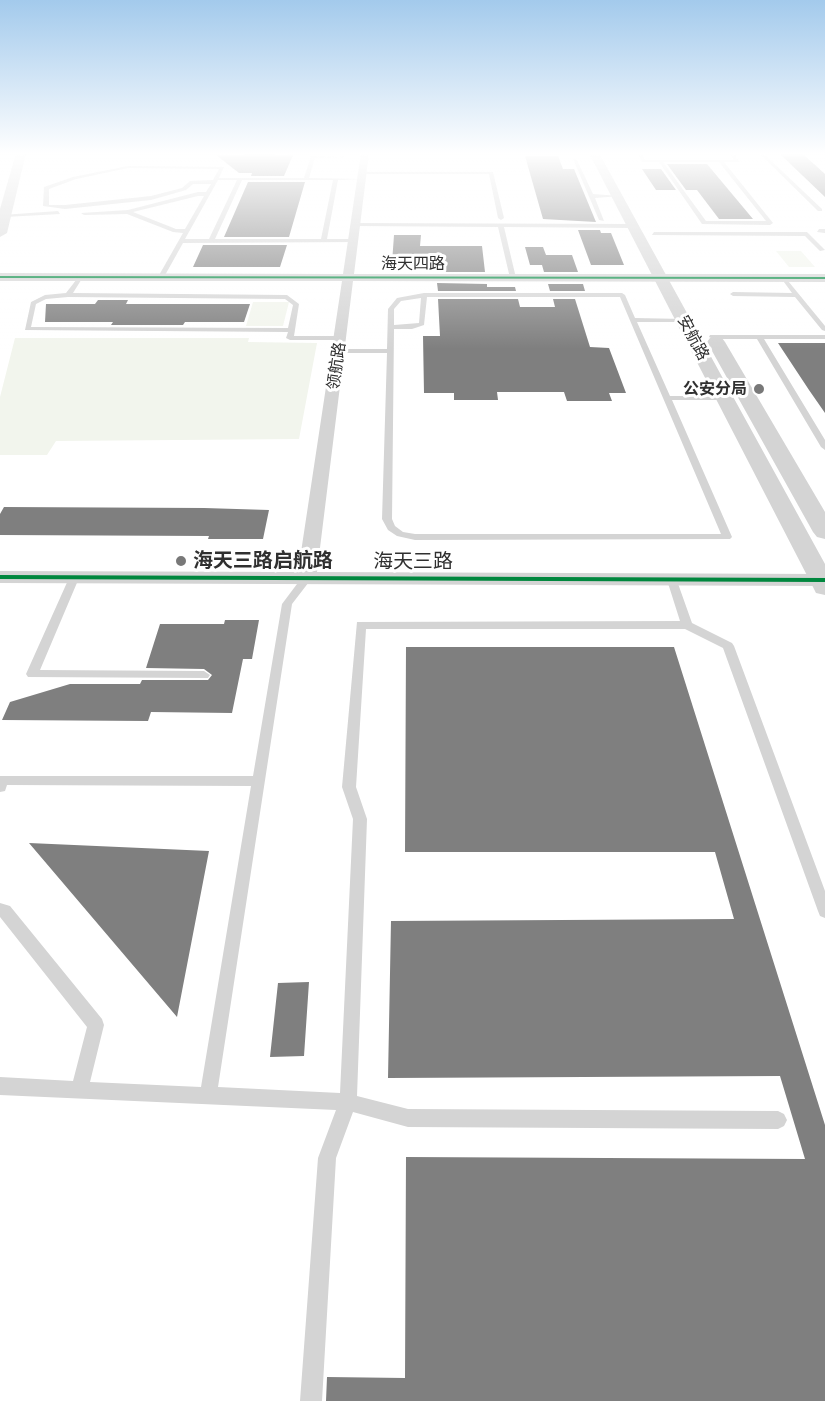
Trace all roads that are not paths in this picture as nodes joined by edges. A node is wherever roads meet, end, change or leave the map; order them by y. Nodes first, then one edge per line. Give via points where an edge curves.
1 (4, 218) edge
2 (144, 218) edge
3 (193, 218) edge
4 (222, 218) edge
5 (328, 218) edge
6 (357, 218) edge
7 (627, 218) edge
8 (701, 218) edge
9 (766, 218) edge
10 (356, 225) junction
11 (501, 226) junction
12 (631, 226) junction
13 (651, 229) joint
14 (186, 231) junction
15 (0, 233) edge
16 (181, 241) junction
17 (211, 241) junction
18 (324, 241) junction
19 (354, 241) junction
20 (822, 250) dead end
21 (668, 267) junction
22 (0, 277) edge
23 (80, 277) junction
24 (160, 277) junction
25 (349, 278) junction
26 (488, 278) junction
27 (513, 278) junction
28 (784, 278) junction
29 (825, 278) edge
30 (733, 294) dead end
31 (68, 295) junction
32 (424, 295) junction
33 (492, 295) junction
34 (798, 295) junction
35 (633, 320) junction
36 (683, 320) junction
37 (390, 327) junction
38 (824, 329) edge
39 (291, 330) junction
40 (713, 337) junction
41 (759, 337) junction
42 (825, 337) edge
43 (340, 344) junction
44 (390, 351) junction
45 (667, 398) junction
46 (724, 398) junction
47 (825, 447) edge
48 (825, 532) edge
49 (0, 577) edge
50 (74, 578) junction
51 (307, 578) junction
52 (672, 580) junction
53 (824, 582) edge
54 (687, 625) junction
55 (204, 675) dead end
56 (258, 781) junction
57 (0, 787) edge
58 (0, 910) edge
59 (825, 911) edge
60 (0, 1086) edge
61 (79, 1090) junction
62 (208, 1095) junction
63 (348, 1102) junction
64 (778, 1120) dead end
65 (311, 1401) edge

1 - 15 street
2 - 14 lane via 175,231
3 - 14 lane
4 - 17 lane
5 - 18 lane
6 - 10 street, 领航路
7 - 12 street, 安航路
8 - 9 lane via 704,223 770,223
10 - 11 lane
10 - 19 street, 领航路
11 - 12 lane
11 - 27 lane
12 - 21 street, 安航路
13 - 20 lane via 807,234
13 - 21 street, 安航路
14 - 16 lane
16 - 17 lane
16 - 24 lane
17 - 18 lane
18 - 19 lane
19 - 25 street, 领航路
21 - 27 street, 海天四路
21 - 28 street, 海天四路
21 - 36 street, 安航路
21 - 40 street, 安航路
22 - 23 street, 海天四路
23 - 24 street, 海天四路
23 - 31 lane
24 - 25 street, 海天四路
25 - 26 street, 海天四路
25 - 43 street, 领航路
26 - 27 street, 海天四路
26 - 33 lane
28 - 29 street, 海天四路
28 - 34 lane
30 - 34 lane
31 - 39 lane via 287,297 296,304
31 - 39 lane via 45,297 33,303 27,329
32 - 33 lane
32 - 37 lane via 393,304
32 - 37 lane via 422,324
33 - 35 lane via 622,295
34 - 38 lane
35 - 36 lane
35 - 45 lane
36 - 46 street, 安航路
37 - 44 lane
39 - 43 lane via 290,338
40 - 41 lane
40 - 48 street, 安航路
41 - 42 lane
41 - 47 lane
43 - 44 lane
43 - 51 street, 领航路
44 - 45 lane via 387,519 400,534 415,537 727,537
45 - 46 lane
46 - 53 street, 安航路
49 - 50 street, 海天三路
50 - 51 street, 海天三路
50 - 55 lane via 32,674
51 - 52 street, 海天三路
51 - 56 lane via 287,604
52 - 53 street, 海天三路
52 - 54 lane
54 - 59 lane via 728,646
54 - 63 lane via 361,625 349,787 360,819
56 - 57 lane via 3,780
56 - 62 lane
58 - 61 lane via 5,910 96,1025
60 - 61 lane
61 - 62 lane
62 - 63 lane
63 - 64 lane via 408,1118
63 - 65 lane via 327,1158

